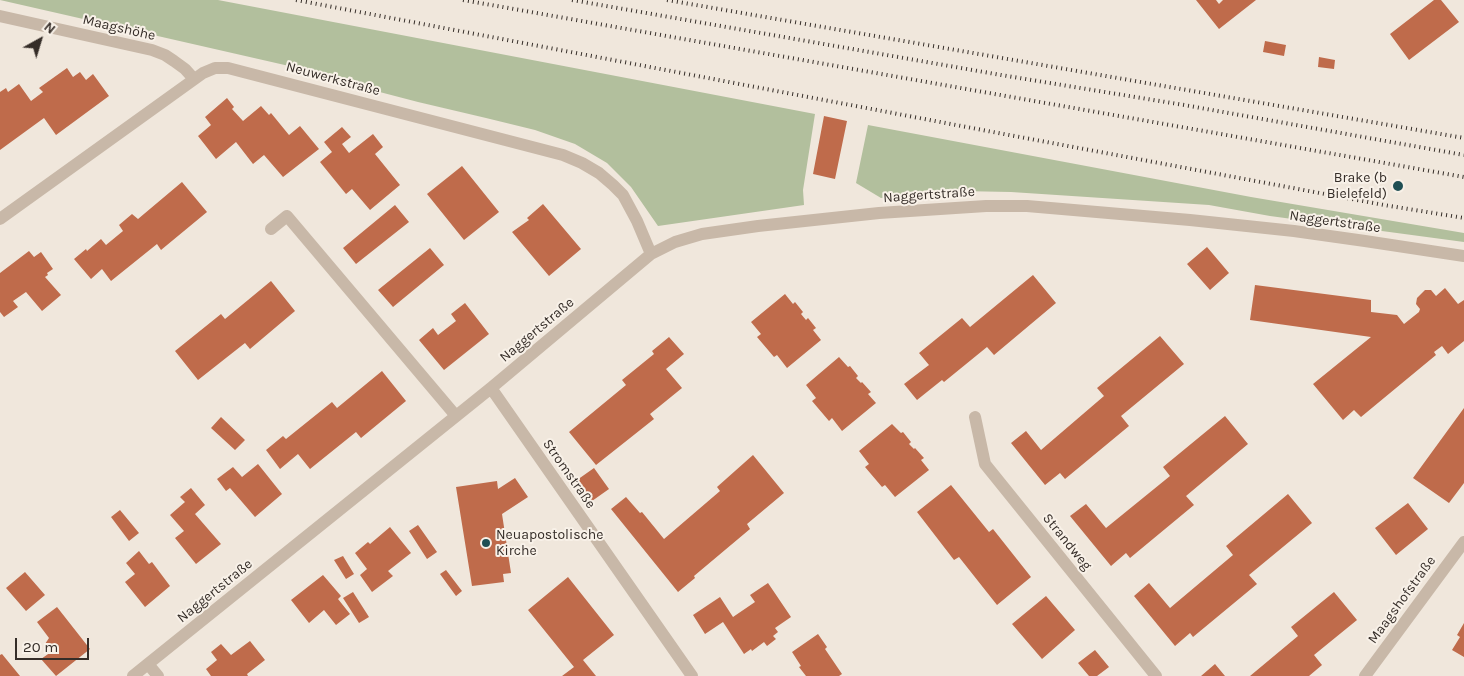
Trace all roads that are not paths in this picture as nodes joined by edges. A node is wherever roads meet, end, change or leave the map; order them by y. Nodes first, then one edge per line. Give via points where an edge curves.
1 (0, 16) edge
2 (194, 80) junction
3 (0, 219) edge
4 (270, 229) dead end
5 (652, 254) junction
6 (1464, 256) edge
7 (491, 388) junction
8 (456, 416) junction
9 (975, 417) dead end
10 (1464, 542) edge
11 (148, 664) junction
12 (133, 676) edge
13 (158, 676) edge
14 (692, 676) edge
15 (1156, 676) edge
16 (1365, 676) edge

1 - 2 street, Maagshöhe via 152,50 174,60
2 - 3 street, Neuwerkstraße
2 - 5 street, Neuwerkstraße via 215,68 241,70 563,155 599,174 623,195
4 - 8 street via 287,216
5 - 6 street, Naggertstraße via 675,242 702,234 758,226 879,213 1027,206 1294,231
5 - 7 street, Naggertstraße
7 - 8 street, Naggertstraße
7 - 14 street, Stromstraße
8 - 11 street, Naggertstraße
9 - 15 street, Strandweg via 985,464
10 - 16 street, Maagshofstraße
11 - 12 street, Naggertstraße
11 - 13 street

